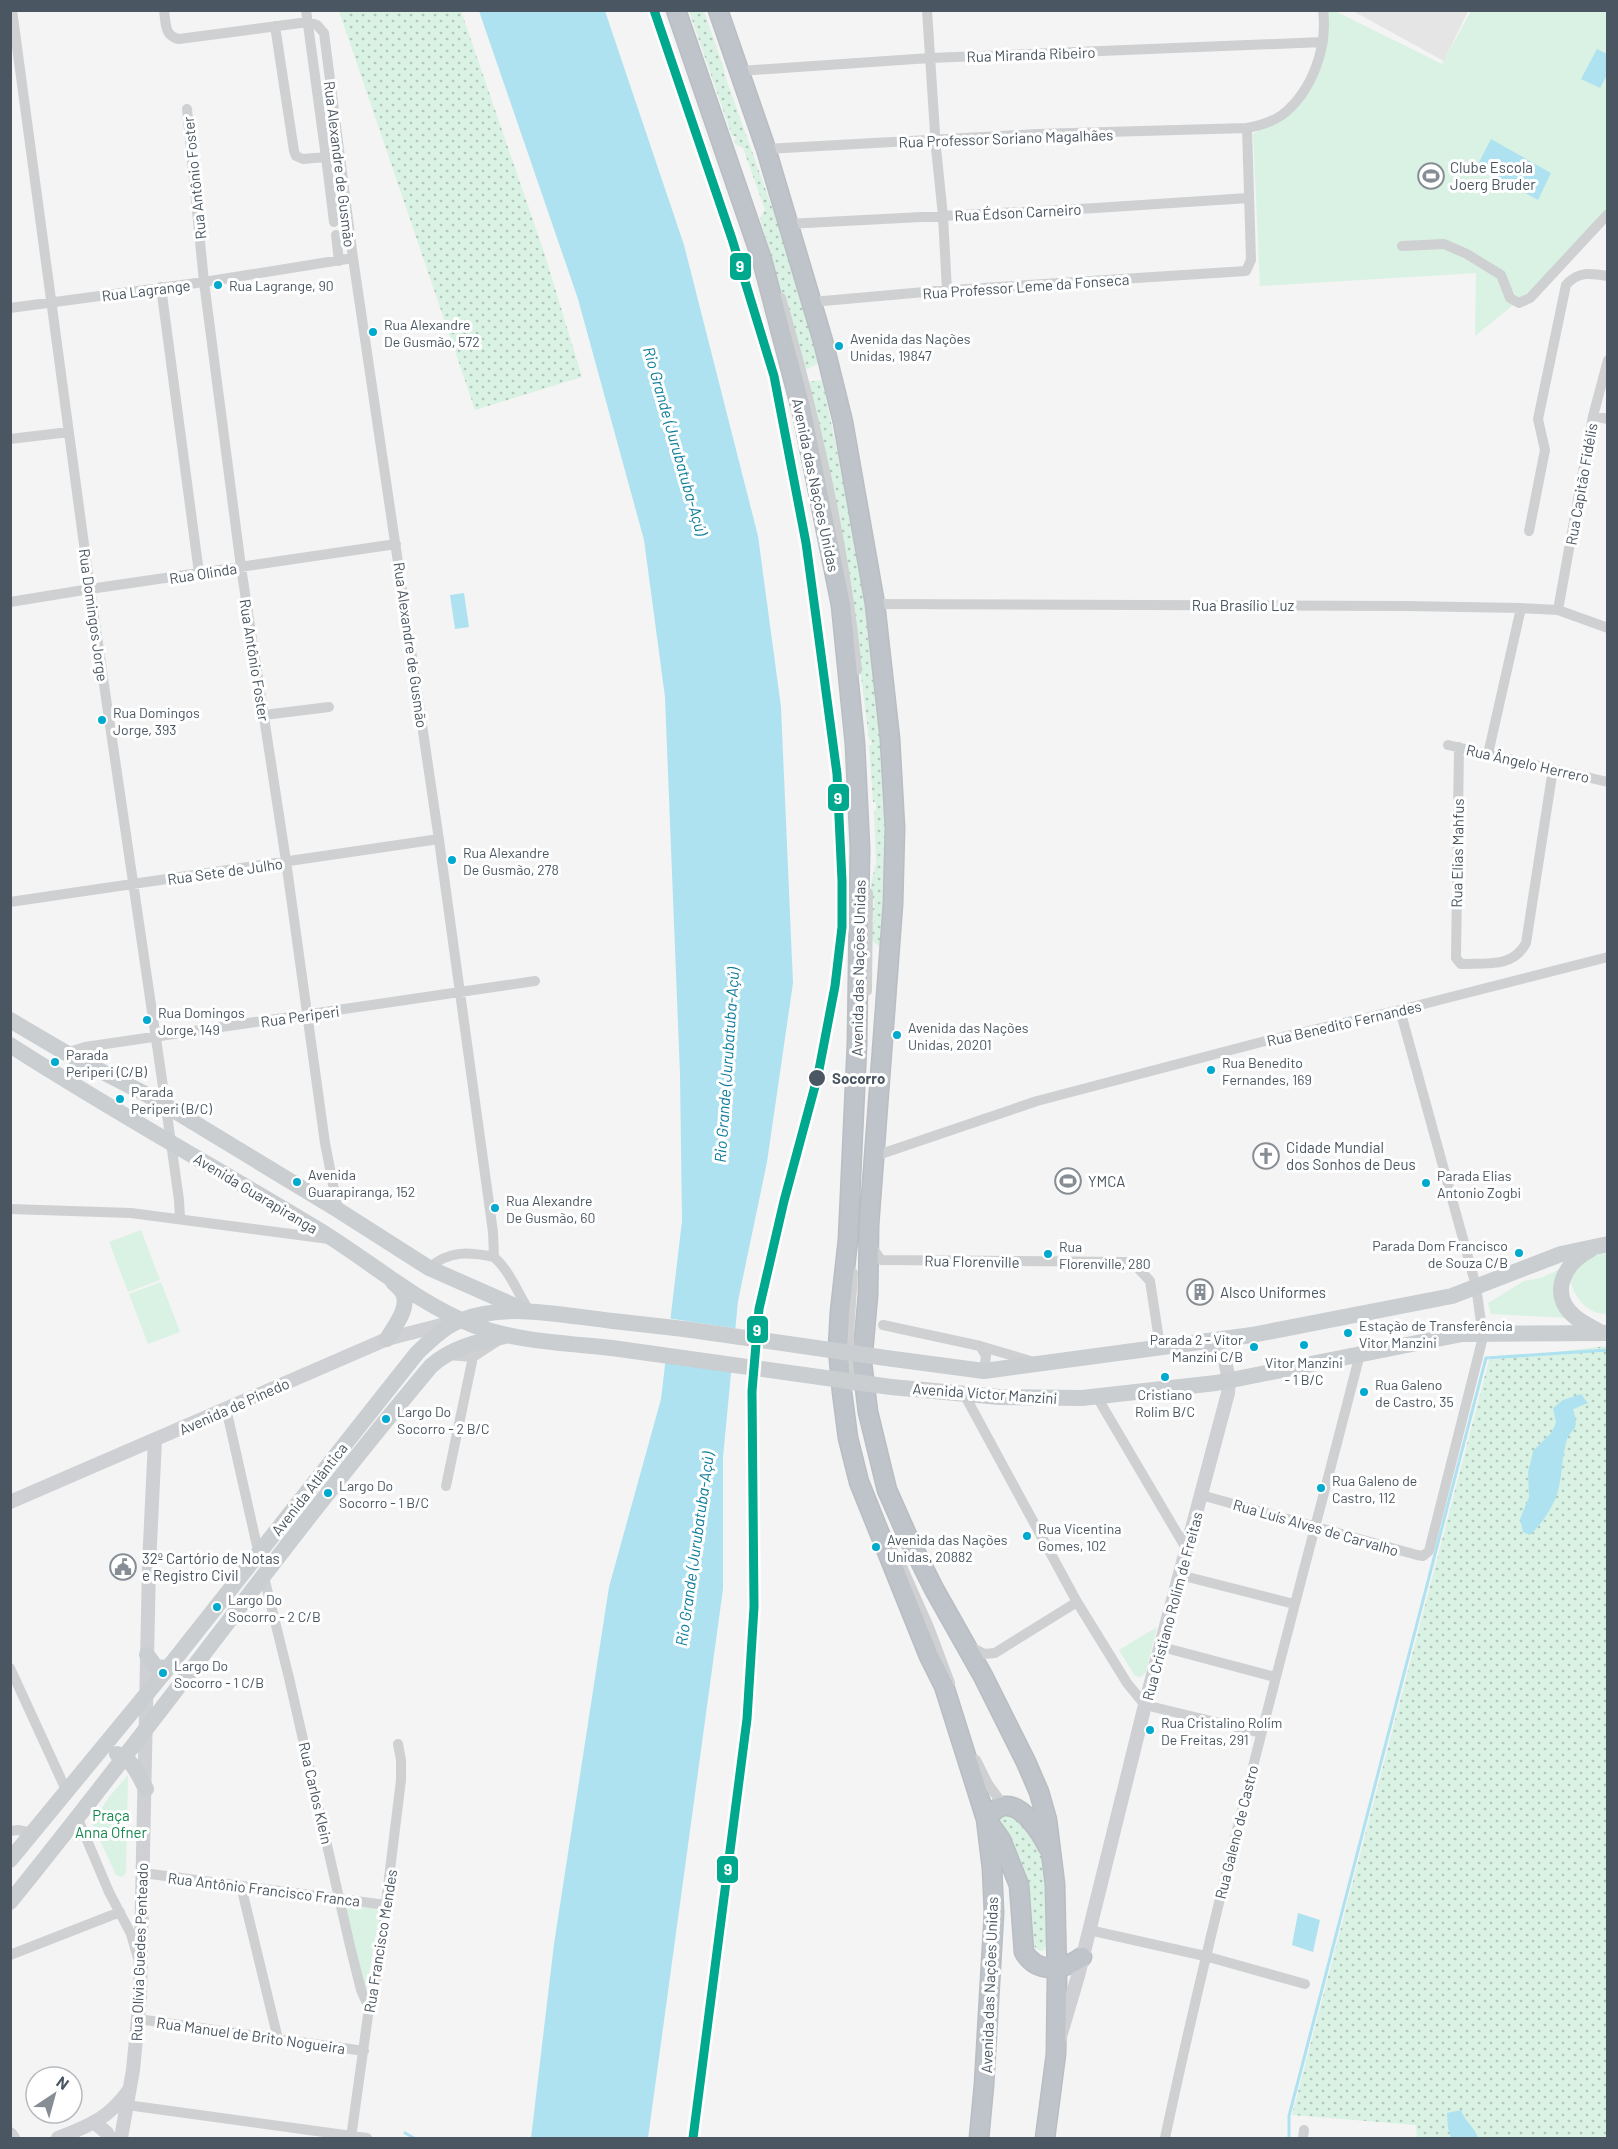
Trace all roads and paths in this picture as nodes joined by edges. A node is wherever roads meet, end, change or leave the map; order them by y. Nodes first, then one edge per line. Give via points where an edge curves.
1 (12, 10) edge
2 (164, 10) edge
3 (676, 10) edge
4 (684, 10) edge
5 (718, 10) edge
6 (927, 10) edge
7 (1323, 10) edge
8 (307, 16) edge
9 (275, 26) junction
10 (1323, 42) junction
11 (930, 58) junction
12 (740, 71) junction
13 (187, 109) dead end
14 (1247, 128) junction
15 (935, 141) junction
16 (766, 149) junction
17 (326, 157) junction
18 (1248, 198) junction
19 (1608, 214) edge
20 (943, 216) junction
21 (334, 222) dead end
22 (788, 224) junction
23 (336, 235) dead end
24 (1402, 246) dead end
25 (352, 258) junction
26 (339, 261) junction
27 (1608, 276) edge
28 (204, 282) junction
29 (162, 287) junction
30 (947, 291) junction
31 (812, 302) junction
32 (51, 303) junction
33 (10, 308) edge
34 (1608, 360) edge
35 (1593, 416) junction
36 (1608, 419) edge
37 (69, 432) junction
38 (10, 439) edge
39 (1529, 531) dead end
40 (396, 544) junction
41 (241, 567) junction
42 (199, 573) junction
43 (90, 589) junction
44 (10, 602) edge
45 (875, 604) junction
46 (1521, 608) junction
47 (1558, 610) junction
48 (1608, 628) edge
49 (328, 707) dead end
50 (264, 715) junction
51 (1453, 746) joint
52 (1488, 754) junction
53 (1553, 769) junction
54 (1608, 782) edge
55 (439, 838) junction
56 (286, 861) junction
57 (133, 884) junction
58 (10, 902) edge
59 (1608, 957) edge
60 (535, 981) dead end
61 (460, 992) junction
62 (1400, 1010) junction
63 (308, 1013) junction
64 (10, 1020) edge
65 (156, 1037) junction
66 (15, 1052) edge
67 (66, 1053) junction
68 (166, 1107) junction
69 (170, 1142) junction
70 (875, 1156) junction
71 (10, 1209) edge
72 (338, 1210) junction
73 (180, 1218) junction
74 (335, 1240) junction
75 (869, 1242) junction
76 (1604, 1245) edge
77 (494, 1257) junction
78 (429, 1268) junction
79 (391, 1279) junction
80 (1476, 1286) junction
81 (529, 1312) junction
82 (461, 1320) junction
83 (883, 1325) dead end
84 (1605, 1333) edge
85 (1484, 1334) junction
86 (505, 1336) junction
87 (387, 1339) junction
88 (1204, 1342) junction
89 (980, 1346) junction
90 (1160, 1346) junction
91 (1360, 1354) junction
92 (442, 1356) junction
93 (473, 1357) junction
94 (1042, 1364) junction
95 (984, 1371) junction
96 (1229, 1380) junction
97 (964, 1394) junction
98 (1097, 1397) junction
99 (226, 1408) junction
100 (155, 1440) junction
101 (446, 1486) dead end
102 (1202, 1495) junction
103 (10, 1502) edge
104 (1315, 1526) junction
105 (1187, 1550) junction
106 (259, 1555) junction
107 (1180, 1575) junction
108 (264, 1577) junction
109 (1077, 1602) junction
110 (1294, 1604) junction
111 (964, 1644) junction
112 (1162, 1647) junction
113 (147, 1655) junction
114 (10, 1668) edge
115 (168, 1668) junction
116 (1275, 1677) junction
117 (147, 1693) junction
118 (1145, 1705) junction
119 (146, 1731) junction
120 (1261, 1733) junction
121 (398, 1744) dead end
122 (98, 1754) junction
123 (125, 1758) junction
124 (146, 1789) junction
125 (67, 1792) junction
126 (1004, 1806) junction
127 (78, 1819) junction
128 (986, 1819) junction
129 (10, 1831) edge
130 (33, 1833) junction
131 (1052, 1857) junction
132 (10, 1860) edge
133 (142, 1873) junction
134 (242, 1886) junction
135 (340, 1899) junction
136 (10, 1902) edge
137 (386, 1905) junction
138 (120, 1912) junction
139 (1089, 1930) junction
140 (10, 1955) edge
141 (1205, 1956) junction
142 (1082, 1957) junction
143 (141, 1967) junction
144 (1057, 1967) junction
145 (1305, 1984) dead end
146 (369, 2008) junction
147 (138, 2019) junction
148 (278, 2039) junction
149 (364, 2051) junction
150 (1056, 2054) junction
151 (130, 2088) junction
152 (127, 2105) junction
153 (95, 2123) junction
154 (10, 2134) edge
155 (351, 2137) edge
156 (13, 2139) edge
157 (58, 2139) edge
158 (110, 2139) edge
159 (121, 2139) edge
160 (367, 2139) edge
161 (979, 2139) edge
162 (1045, 2139) edge
163 (1165, 2139) edge

1 - 32 street, Rua Domingos Jorge
2 - 9 street via 171,38
3 - 128 highway, Avenida das Nações Unidas via 762,260 801,412 841,604 855,744 860,848 857,1044 848,1240 838,1347 848,1438 859,1482 944,1686
4 - 126 street via 769,258 801,369 853,630 864,768 869,927 849,1334 856,1444 877,1509 940,1651 981,1773
5 - 12 highway, Avenida das Nações Unidas
6 - 11 street
7 - 10 street, Rua Professor Soriano Magalhães
8 - 9 street
8 - 17 street
8 - 25 street, Rua Alexandre de Gusmão via 324,33
9 - 17 street via 294,151 303,159
10 - 11 street, Rua Miranda Ribeiro
10 - 14 street, Rua Professor Soriano Magalhães via 1307,89 1282,115
11 - 12 street, Rua Miranda Ribeiro
11 - 15 street
12 - 16 highway, Avenida das Nações Unidas
13 - 28 street, Rua Antônio Foster
14 - 15 street, Rua Professor Soriano Magalhães
14 - 18 street
15 - 16 street, Rua Professor Soriano Magalhães
15 - 20 street
16 - 22 highway, Avenida das Nações Unidas
17 - 21 street
18 - 20 street, Rua Édson Carneiro
18 - 30 street, Rua Professor Leme da Fonseca via 1251,260 1246,271
19 - 24 street via 1530,298 1519,303 1510,298 1501,275 1467,254 1444,244
20 - 22 street, Rua Édson Carneiro
20 - 30 street
22 - 31 highway, Avenida das Nações Unidas
23 - 26 street
25 - 26 street, Rua Lagrange
25 - 40 street, Rua Alexandre de Gusmão
26 - 28 street, Rua Lagrange
27 - 39 street via 1580,275 1566,285 1538,419 1545,450
28 - 29 street, Rua Lagrange
28 - 41 street, Rua Antônio Foster
29 - 32 street, Rua Lagrange
29 - 42 street
30 - 31 street, Rua Professor Leme da Fonseca
31 - 45 highway, Avenida das Nações Unidas via 843,423
32 - 33 street, Rua Lagrange
32 - 37 street, Rua Domingos Jorge
34 - 35 street, Rua Capitão Fidélis
35 - 36 street
35 - 47 street, Rua Capitão Fidélis
37 - 38 street
37 - 43 street, Rua Domingos Jorge
40 - 41 street, Rua Olinda
40 - 55 street, Rua Alexandre de Gusmão
41 - 42 street, Rua Olinda
41 - 50 street, Rua Antônio Foster
42 - 43 street, Rua Olinda
43 - 44 street, Rua Olinda
43 - 57 street, Rua Domingos Jorge
45 - 46 street, Rua Brasílio Luz
45 - 70 highway, Avenida das Nações Unidas via 895,828
46 - 47 street, Rua Brasílio Luz
46 - 52 street
47 - 48 street, Rua Brasílio Luz
49 - 50 street
50 - 56 street, Rua Antônio Foster
51 - 52 street, Rua Ângelo Herrero
51 - 53 street, Rua Elias Mahfus via 1456,958 1461,964 1497,963 1514,958 1526,943
52 - 53 street, Rua Ângelo Herrero
53 - 54 street, Rua Ângelo Herrero
55 - 56 street, Rua Sete de Julho
55 - 61 street, Rua Alexandre de Gusmão
56 - 57 street, Rua Sete de Julho
56 - 63 street, Rua Antônio Foster
57 - 58 street, Rua Sete de Julho
57 - 65 street, Rua Domingos Jorge
59 - 62 street, Rua Benedito Fernandes
60 - 61 street, Rua Periperi
61 - 63 street, Rua Periperi
61 - 77 street, Rua Alexandre de Gusmão
62 - 70 street, Rua Benedito Fernandes via 1048,1098
62 - 80 street
63 - 65 street, Rua Periperi
63 - 72 street, Rua Antônio Foster
64 - 67 main road, Avenida Guarapiranga
65 - 67 street, Rua Periperi
65 - 68 street, Rua Domingos Jorge
66 - 69 main road, Avenida Guarapiranga
67 - 68 main road, Avenida Guarapiranga
68 - 69 street, Rua Domingos Jorge
68 - 72 main road, Avenida Guarapiranga
69 - 73 street, Rua Domingos Jorge
69 - 74 main road, Avenida Guarapiranga
70 - 75 highway, Avenida das Nações Unidas
71 - 73 street
72 - 78 main road, Avenida Guarapiranga
73 - 74 street
74 - 79 main road, Avenida Guarapiranga
75 - 90 street, Rua Florenville via 881,1260 1125,1262 1136,1266 1150,1281
75 - 111 highway, Avenida das Nações Unidas via 862,1363 868,1412 887,1490
76 - 80 main road, Avenida Víctor Manzini via 1561,1254
76 - 84 main road via 1577,1257 1567,1268 1561,1288 1563,1301 1573,1315
77 - 78 street via 458,1253
77 - 81 street
78 - 81 main road, Avenida Guarapiranga
79 - 82 main road, Avenida Guarapiranga
79 - 87 main road via 403,1293 405,1304
80 - 85 street
80 - 88 main road, Avenida Víctor Manzini via 1452,1296 1390,1310
81 - 82 main road, Avenida Atlântica via 484,1314
81 - 95 main road, Avenida Víctor Manzini, bridge via 684,1329
82 - 86 main road, Avenida Guarapiranga
82 - 87 street, Avenida de Pinedo
82 - 106 main road, Avenida Atlântica via 417,1353
83 - 89 street, Avenida Víctor Manzini
84 - 85 main road, Avenida Víctor Manzini
85 - 91 main road, Avenida Víctor Manzini via 1462,1334
85 - 104 street, Rua Luís Alves de Carvalho via 1429,1551 1417,1555
86 - 92 main road, Avenida Atlântica via 457,1348
86 - 93 street
86 - 97 main road, Avenida Víctor Manzini, bridge
87 - 99 street, Avenida de Pinedo
88 - 90 main road, Avenida Víctor Manzini
88 - 96 street, Rua Cristiano Rolim de Freitas via 1224,1356
89 - 94 street, Avenida Víctor Manzini
89 - 95 street, Avenida Víctor Manzini via 986,1356
90 - 94 main road, Avenida Víctor Manzini
91 - 96 main road, Avenida Víctor Manzini
91 - 104 street, Rua Galeno de Castro
92 - 93 street
92 - 108 main road, Avenida Atlântica via 386,1419
93 - 101 street
94 - 95 main road, Avenida Víctor Manzini
96 - 98 main road, Avenida Víctor Manzini
96 - 102 street, Rua Cristiano Rolim de Freitas
97 - 98 main road, Avenida Víctor Manzini via 1025,1399
97 - 109 street
98 - 105 street
99 - 100 street, Avenida de Pinedo
99 - 106 street
100 - 103 street, Avenida de Pinedo
100 - 113 street, Rua Olívia Guedes Penteado
102 - 104 street, Rua Luís Alves de Carvalho
102 - 105 street, Rua Cristiano Rolim de Freitas
104 - 110 street, Rua Galeno de Castro
105 - 107 street, Rua Cristiano Rolim de Freitas
106 - 115 main road, Avenida Atlântica
107 - 110 street
107 - 112 street, Rua Cristiano Rolim de Freitas
108 - 119 main road, Avenida Atlântica
108 - 135 street, Rua Carlos Klein
109 - 111 street via 995,1653 984,1654
109 - 118 street
110 - 116 street, Rua Galeno de Castro
111 - 131 highway, Avenida das Nações Unidas via 1040,1792
112 - 116 street
112 - 118 street, Rua Cristiano Rolim de Freitas
113 - 115 main road via 156,1667
113 - 117 street, Rua Olívia Guedes Penteado
114 - 125 street
115 - 117 main road, Avenida Atlântica
116 - 120 street, Rua Galeno de Castro
117 - 119 street, Rua Olívia Guedes Penteado
117 - 122 main road, Avenida Atlântica
118 - 120 street
118 - 139 street, Rua Cristiano Rolim de Freitas
119 - 123 main road, Avenida Atlântica
119 - 124 street, Rua Olívia Guedes Penteado
120 - 141 street, Rua Galeno de Castro
121 - 137 street, Rua Francisco Mendes via 401,1780
122 - 123 main road via 109,1751
122 - 125 main road, Avenida Atlântica
123 - 124 main road
123 - 127 main road, Avenida Atlântica
124 - 133 street, Rua Olívia Guedes Penteado
125 - 130 main road, Avenida Atlântica
126 - 128 highway
126 - 131 highway via 1012,1806 1034,1824
127 - 136 main road, Avenida Atlântica
127 - 138 street
128 - 144 highway via 1001,1840 1018,1885 1024,1952 1037,1966
128 - 161 highway, Avenida das Nações Unidas via 994,1914
129 - 130 street
130 - 132 main road, Avenida Atlântica
131 - 144 highway, Avenida das Nações Unidas
133 - 134 street, Rua Antônio Francisco Franca
133 - 143 street, Rua Olívia Guedes Penteado
134 - 135 street, Rua Antônio Francisco Franca
134 - 148 street
135 - 137 street, Rua Antônio Francisco Franca
135 - 146 street, Rua Carlos Klein via 361,1990
137 - 146 street, Rua Francisco Mendes
138 - 140 street
138 - 143 street
139 - 141 street
139 - 142 street, Rua Cristiano Rolim de Freitas
141 - 145 street
141 - 163 street, Rua Galeno de Castro
142 - 144 highway
142 - 150 street, Rua Cristiano Rolim de Freitas
143 - 147 street, Rua Olívia Guedes Penteado
144 - 150 highway, Avenida das Nações Unidas
146 - 149 street, Rua Francisco Mendes
147 - 148 street, Rua Manuel de Brito Nogueira
147 - 151 street, Rua Olívia Guedes Penteado
148 - 149 street, Rua Manuel de Brito Nogueira
149 - 155 street, Rua Francisco Mendes
150 - 162 highway, Avenida das Nações Unidas
151 - 152 street, Rua Olívia Guedes Penteado
151 - 153 street via 113,2110
152 - 155 street
152 - 159 street, Rua Olívia Guedes Penteado
153 - 157 street
153 - 158 street
154 - 156 street
155 - 160 street

